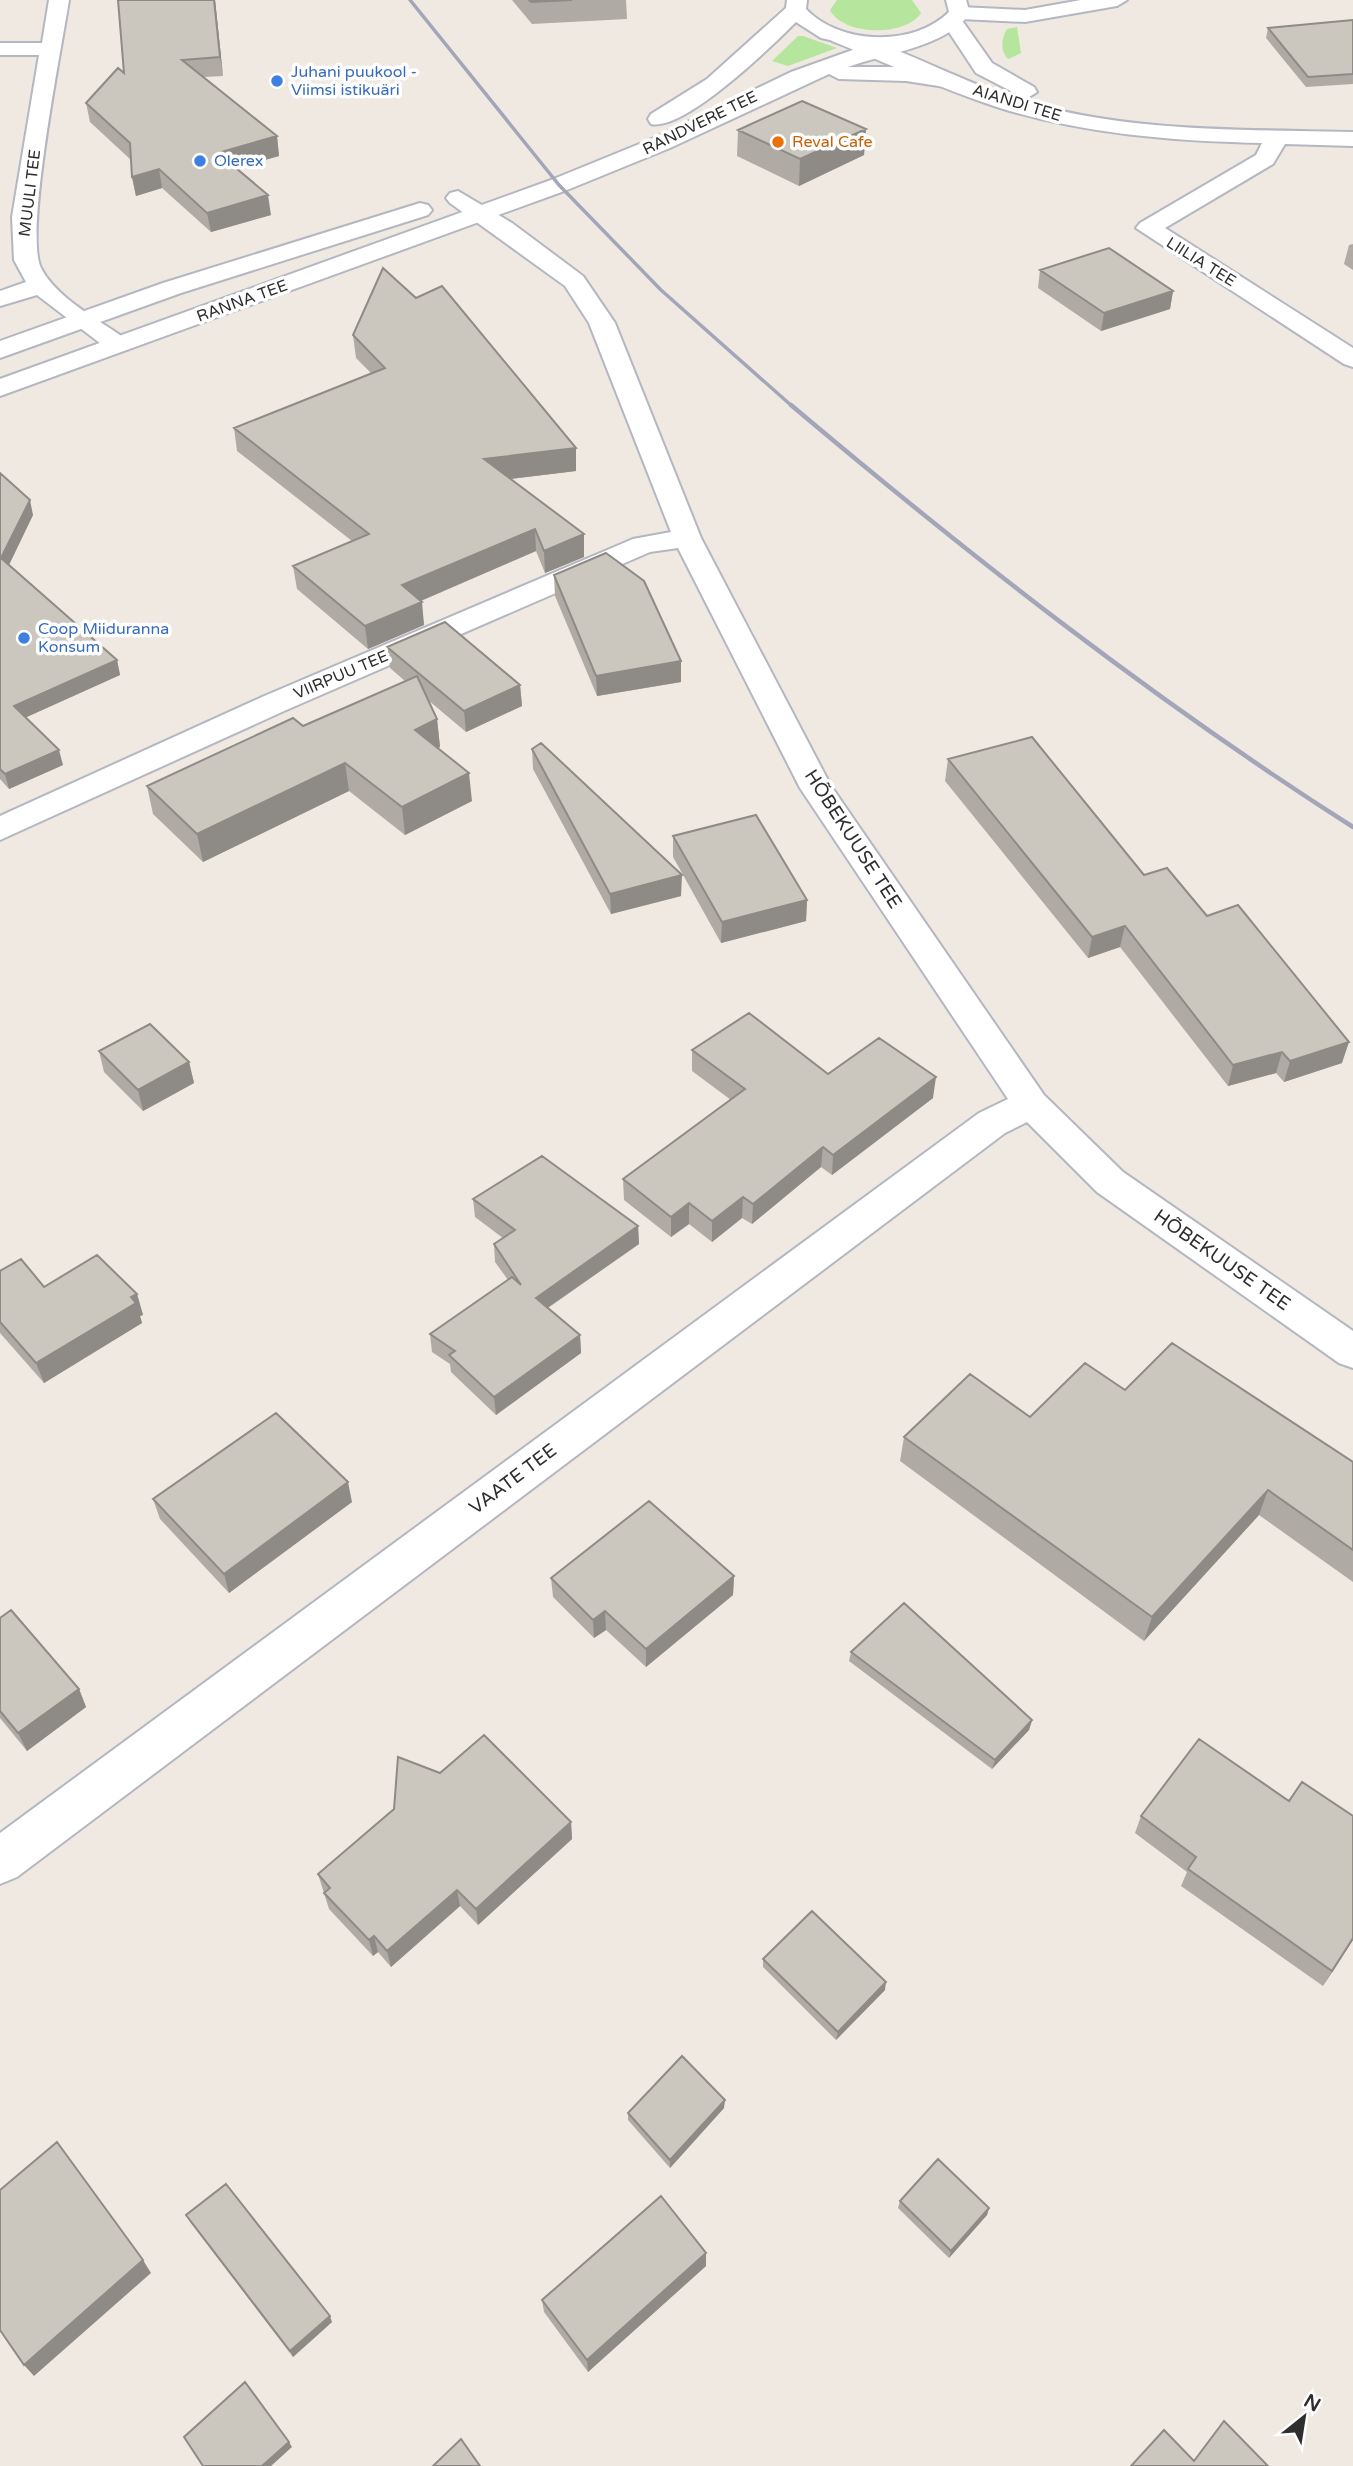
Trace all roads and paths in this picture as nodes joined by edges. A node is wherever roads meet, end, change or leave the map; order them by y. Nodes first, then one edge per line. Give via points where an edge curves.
1 (59, 0) edge
2 (1117, 0) edge
3 (796, 5) edge
4 (956, 7) edge
5 (838, 37) junction
6 (918, 39) junction
7 (0, 49) edge
8 (53, 49) junction
9 (874, 50) junction
10 (799, 77) junction
11 (945, 80) junction
12 (1204, 135) junction
13 (1276, 139) junction
14 (1353, 139) edge
15 (471, 206) junction
16 (41, 285) junction
17 (0, 299) edge
18 (84, 319) junction
19 (118, 345) junction
20 (0, 350) edge
21 (1353, 359) edge
22 (0, 388) edge
23 (687, 537) junction
24 (0, 829) edge
25 (1031, 1104) junction
26 (1353, 1352) edge
27 (0, 1861) edge

1 - 8 street, MUULI TEE
2 - 4 street via 1025,16
3 - 5 street via 809,26
3 - 15 street, RANDVERE TEE via 740,65 670,114
4 - 6 street
4 - 12 street, AIANDI TEE via 984,68 1041,99 1138,125
5 - 6 street via 878,42
5 - 9 street, AIANDI TEE
6 - 9 street, RANDVERE TEE
7 - 8 street
8 - 16 street, MUULI TEE via 24,217 24,249
9 - 10 street, RANDVERE TEE
9 - 11 street, AIANDI TEE
10 - 11 street via 877,72
10 - 15 street, RANDVERE TEE via 662,144
11 - 12 street, AIANDI TEE via 1050,115
12 - 13 street, AIANDI TEE
13 - 14 street, AIANDI TEE
13 - 21 street, LIILIA TEE via 1265,159 1148,228
15 - 18 street, RANNA TEE
15 - 19 street, RANNA TEE
15 - 23 street, HÕBEKUUSE TEE via 574,281 602,323
16 - 17 street
16 - 18 street, MUULI TEE
18 - 19 street, MUULI TEE
18 - 20 street, RANNA TEE
19 - 22 street, RANNA TEE
23 - 24 street, VIIRPUU TEE via 643,545 273,704
23 - 25 street, HÕBEKUUSE TEE via 816,789
25 - 26 street, HÕBEKUUSE TEE via 1110,1182
25 - 27 street, VAATE TEE via 992,1123

